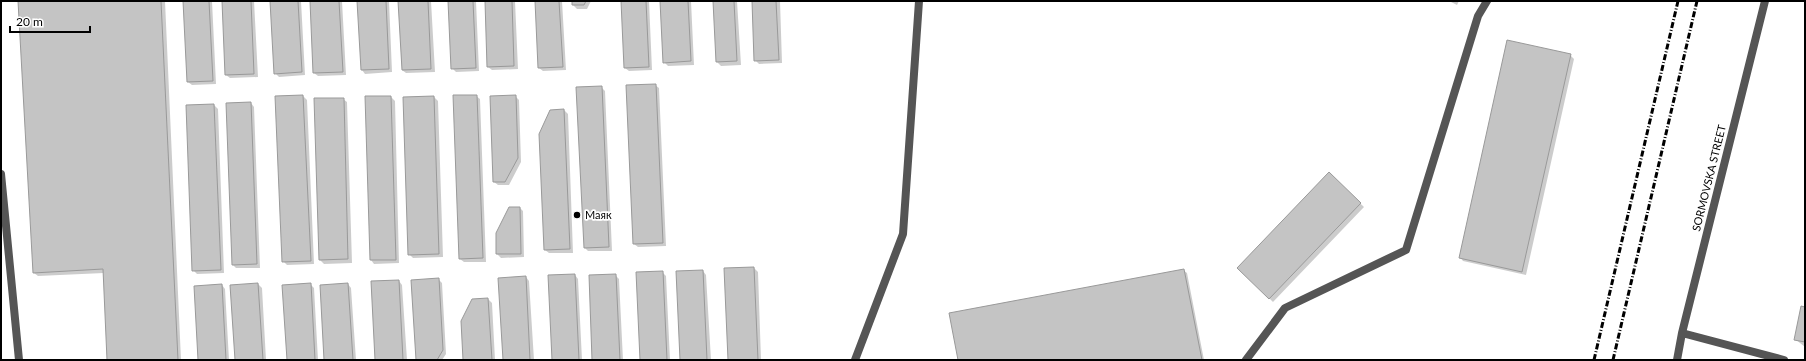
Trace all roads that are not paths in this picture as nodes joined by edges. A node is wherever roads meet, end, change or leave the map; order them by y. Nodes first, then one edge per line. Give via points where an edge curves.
1 (919, 1) edge
2 (1487, 1) edge
3 (1765, 1) edge
4 (1, 174) edge
5 (1682, 333) junction
6 (19, 360) edge
7 (855, 360) edge
8 (1246, 360) edge
9 (1677, 360) edge
10 (1784, 360) edge

1 - 7 street via 904,234
2 - 8 street via 1478,16 1406,250 1285,308
3 - 5 street, SORMOVSKA STREET
4 - 6 street
5 - 9 street, SORMOVSKA STREET
5 - 10 street

